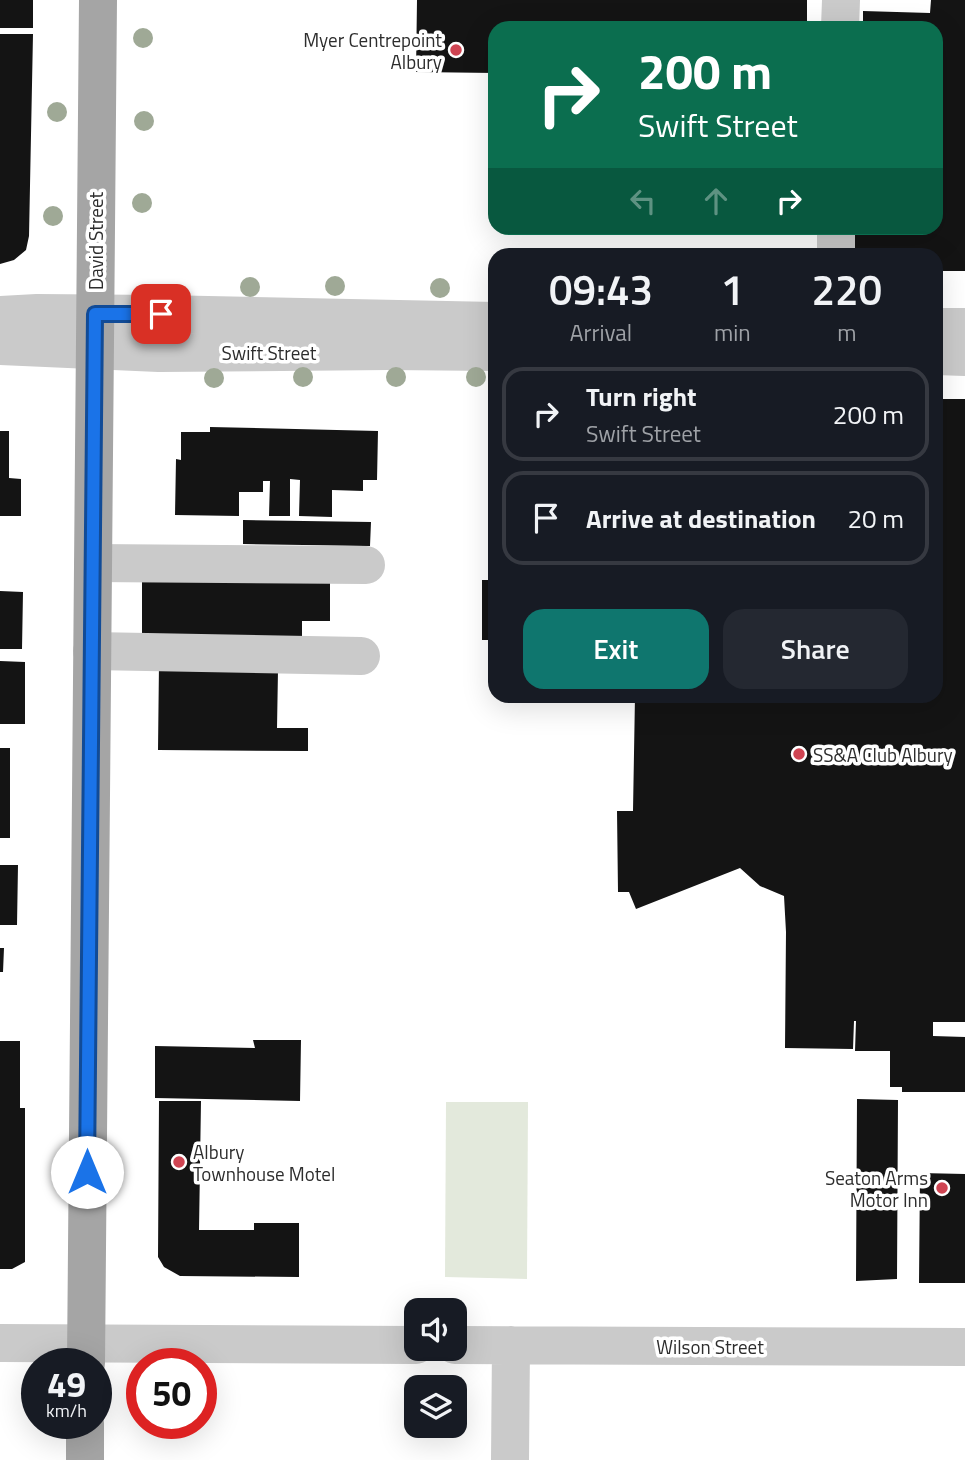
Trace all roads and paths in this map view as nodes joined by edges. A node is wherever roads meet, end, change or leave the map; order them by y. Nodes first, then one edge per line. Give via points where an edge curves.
1 (97, 0) edge
2 (841, 0) edge
3 (840, 21) edge
4 (0, 315) edge
5 (488, 322) edge
6 (943, 327) edge
7 (965, 327) edge
8 (95, 332) junction
9 (390, 335) junction
10 (0, 346) edge
11 (488, 351) edge
12 (943, 356) edge
13 (965, 357) edge
14 (93, 563) junction
15 (366, 565) dead end
16 (92, 651) junction
17 (361, 656) dead end
18 (0, 1343) edge
19 (404, 1345) edge
20 (467, 1345) edge
21 (511, 1345) junction
22 (965, 1347) edge
23 (43, 1348) edge
24 (86, 1348) edge
25 (112, 1352) edge
26 (85, 1439) edge
27 (85, 1460) edge
28 (510, 1460) edge

1 - 8 main road, David Street
2 - 3 street
4 - 8 street, Swift Street via 37,313
5 - 9 street, Swift Street
6 - 7 street
8 - 9 street, Swift Street via 161,314
8 - 10 street, Swift Street
8 - 14 main road, David Street
9 - 11 street, Swift Street
12 - 13 street
14 - 15 street
14 - 16 main road, David Street
16 - 17 street
16 - 24 main road, David Street
18 - 23 street
19 - 25 street
20 - 21 street, Wilson Street
21 - 22 street, Wilson Street
21 - 28 street
26 - 27 main road

